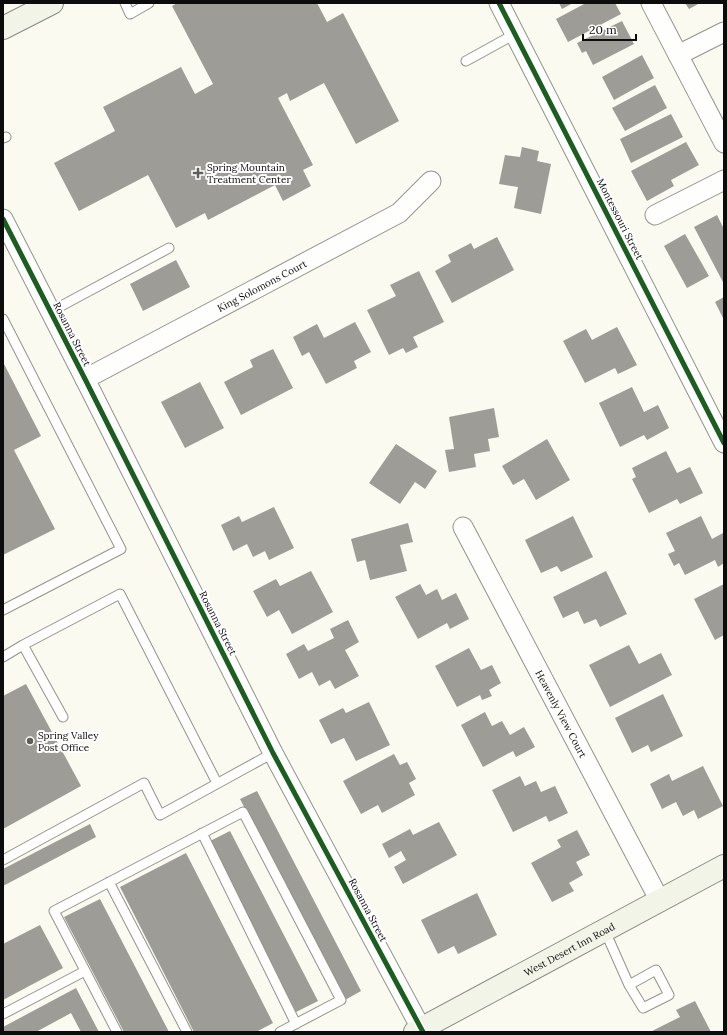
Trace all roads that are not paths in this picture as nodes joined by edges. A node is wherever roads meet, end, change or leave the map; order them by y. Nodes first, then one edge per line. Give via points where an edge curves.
1 (52, 3) edge
2 (125, 3) edge
3 (149, 3) edge
4 (499, 3) edge
5 (651, 3) edge
6 (3, 28) edge
7 (724, 32) edge
8 (515, 34) junction
9 (678, 55) junction
10 (466, 61) dead end
11 (724, 143) edge
12 (430, 180) dead end
13 (724, 180) edge
14 (655, 215) dead end
15 (3, 219) edge
16 (169, 248) dead end
17 (50, 312) junction
18 (3, 319) edge
19 (85, 379) junction
20 (724, 443) edge
21 (463, 527) dead end
22 (3, 610) edge
23 (23, 645) junction
24 (3, 656) edge
25 (62, 717) dead end
26 (273, 753) junction
27 (217, 783) junction
28 (202, 833) junction
29 (3, 860) edge
30 (724, 866) edge
31 (109, 882) junction
32 (660, 901) junction
33 (605, 931) junction
34 (85, 971) junction
35 (629, 984) junction
36 (3, 1014) edge
37 (296, 1024) junction
38 (419, 1031) edge
39 (117, 1032) edge
40 (187, 1032) edge
41 (280, 1032) edge

1 - 6 main road
2 - 3 lane via 130,14
4 - 8 street, Montessouri Street
5 - 9 street
7 - 9 street
8 - 10 lane
8 - 20 street, Montessouri Street
9 - 11 street
12 - 19 street, King Solomons Court via 399,213
13 - 14 street
15 - 17 street, Rosanna Street
16 - 17 lane
17 - 19 street, Rosanna Street
18 - 22 lane via 121,549
19 - 26 street, Rosanna Street
21 - 32 street, Heavenly View Court
23 - 24 lane
23 - 25 lane
23 - 27 lane via 120,594
26 - 27 lane
26 - 38 street, Rosanna Street
27 - 29 lane via 160,815 144,783
28 - 31 lane
28 - 37 lane
28 - 37 lane via 243,812 341,1000
30 - 32 main road, West Desert Inn Road
31 - 34 lane via 54,911
31 - 40 lane
32 - 33 main road, West Desert Inn Road
33 - 35 lane
33 - 38 main road, West Desert Inn Road
34 - 36 lane
34 - 39 lane
35 - 35 lane via 643,1008 670,995 656,970
37 - 41 lane

